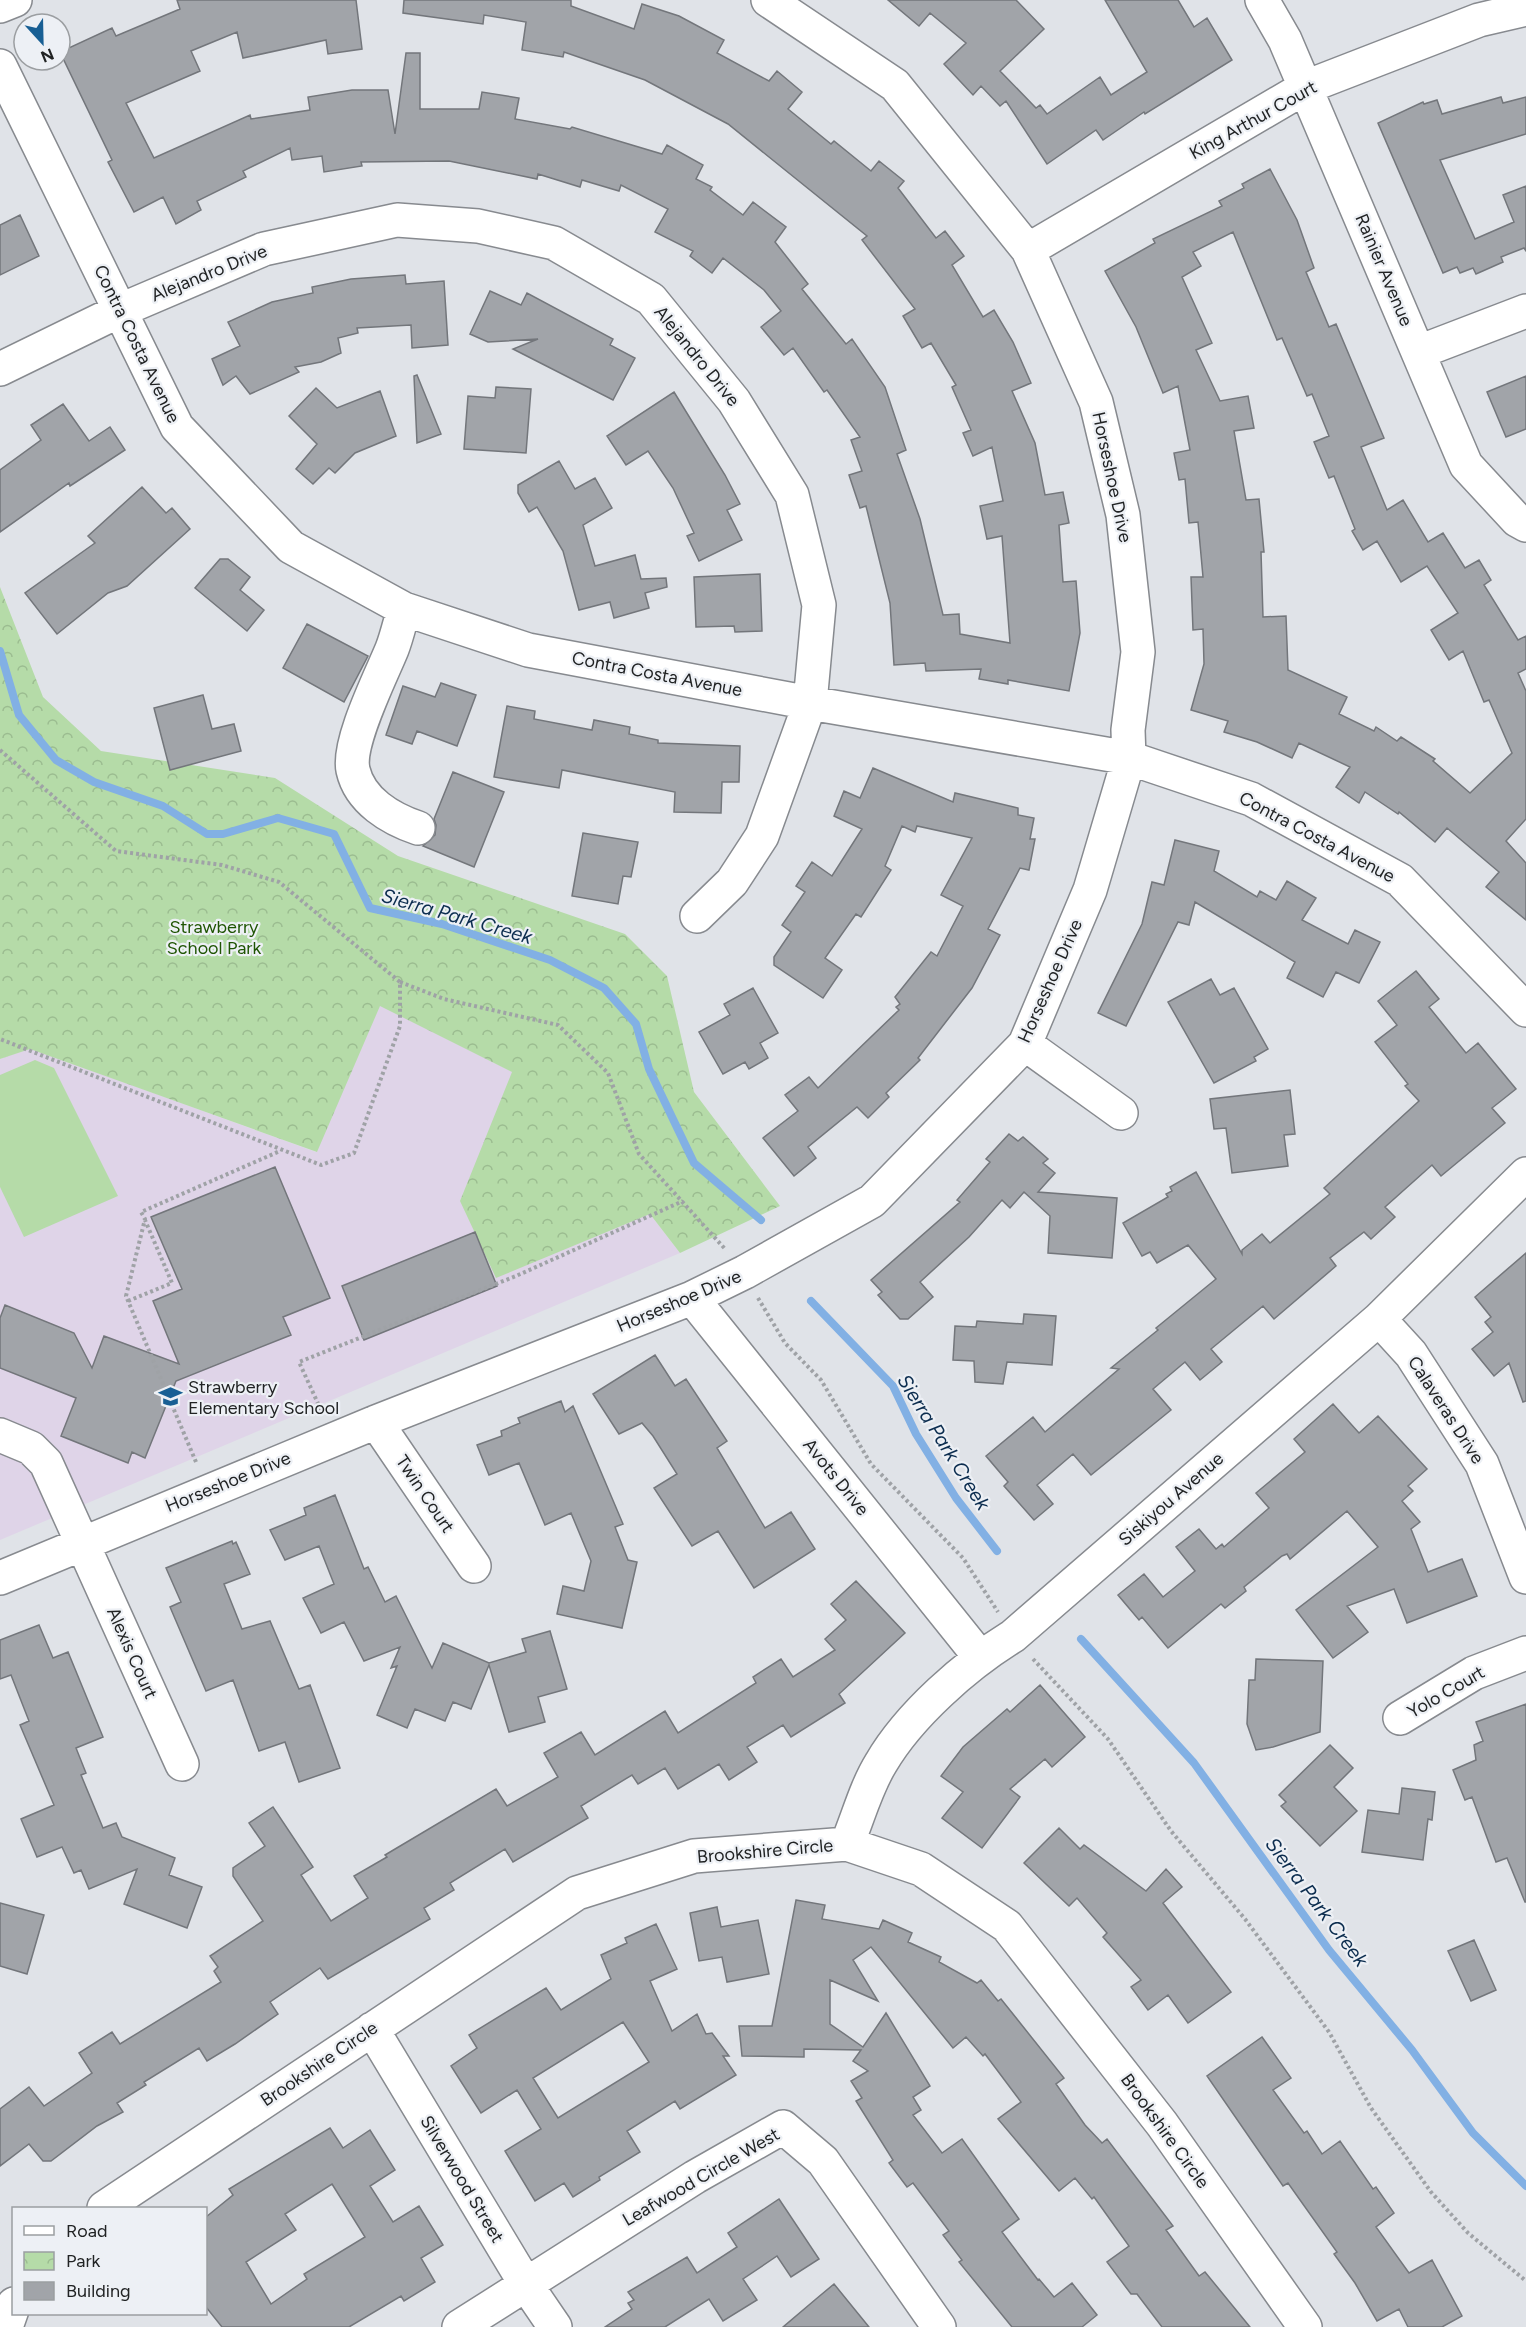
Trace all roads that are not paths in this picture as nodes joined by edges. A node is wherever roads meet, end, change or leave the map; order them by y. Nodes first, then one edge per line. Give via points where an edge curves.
1 (15, 0) edge
2 (768, 0) edge
3 (1262, 0) edge
4 (0, 6) edge
5 (1526, 9) edge
6 (0, 66) edge
7 (1306, 87) junction
8 (1028, 250) junction
9 (121, 310) junction
10 (1526, 311) edge
11 (1419, 352) junction
12 (0, 369) edge
13 (1526, 525) edge
14 (404, 609) junction
15 (810, 703) junction
16 (1129, 758) junction
17 (418, 828) dead end
18 (697, 916) dead end
19 (1526, 1010) edge
20 (1025, 1044) junction
21 (1121, 1113) dead end
22 (1526, 1174) edge
23 (692, 1298) junction
24 (1379, 1319) junction
25 (376, 1422) junction
26 (0, 1435) edge
27 (82, 1542) junction
28 (474, 1566) dead end
29 (1526, 1577) edge
30 (0, 1578) edge
31 (1526, 1653) edge
32 (980, 1657) junction
33 (1400, 1718) dead end
34 (182, 1764) dead end
35 (847, 1844) junction
36 (372, 2029) junction
37 (105, 2207) edge
38 (525, 2283) junction
39 (12, 2310) edge
40 (6, 2327) edge
41 (459, 2327) edge
42 (555, 2327) edge
43 (939, 2327) edge
44 (1305, 2327) edge

1 - 4 street
2 - 8 street, Horseshoe Drive via 895,85
3 - 7 street, Rainier Avenue via 1286,40
5 - 7 street, King Arthur Court via 1479,20
6 - 9 street, Contra Costa Avenue
7 - 8 street, King Arthur Court
7 - 11 street, Rainier Avenue
8 - 16 street, Horseshoe Drive via 1096,402 1124,515 1138,652 1128,730
9 - 12 street, Alejandro Drive
9 - 14 street, Contra Costa Avenue via 177,427 291,547
9 - 15 street, Alejandro Drive via 264,249 397,220 478,226 554,243 651,299 734,400 792,495 819,605
10 - 11 street
11 - 13 street, Rainier Avenue via 1467,465
14 - 15 street, Contra Costa Avenue via 528,650
14 - 17 street via 393,647 368,704 352,768 357,782 379,810
15 - 16 street, Contra Costa Avenue
15 - 18 street, Alejandro Drive via 762,836 732,882
16 - 19 street, Contra Costa Avenue via 1251,799 1400,880
16 - 20 street, Horseshoe Drive via 1090,890
20 - 21 street
20 - 23 street, Horseshoe Drive via 872,1201
22 - 24 street, Siskiyou Avenue
23 - 25 street, Horseshoe Drive
23 - 32 street, Avots Drive
24 - 29 street, Calaveras Drive via 1411,1354 1482,1464
24 - 32 street, Siskiyou Avenue via 1013,1636
25 - 27 street, Horseshoe Drive
25 - 28 street, Twin Court
26 - 27 street, Alexis Court via 31,1448 46,1463
27 - 30 street, Horseshoe Drive
27 - 34 street, Alexis Court
31 - 33 street, Yolo Court via 1474,1673
32 - 35 street, Siskiyou Avenue via 924,1708 880,1763
35 - 36 street, Brookshire Circle via 694,1856 577,1893
35 - 44 street, Brookshire Circle via 921,1869 1007,1926 1162,2124
36 - 37 street, Brookshire Circle
36 - 38 street, Silverwood Street
38 - 41 street
38 - 42 street, Silverwood Street
38 - 43 street, Leafwood Circle West via 695,2176 783,2127 823,2161
39 - 40 street

